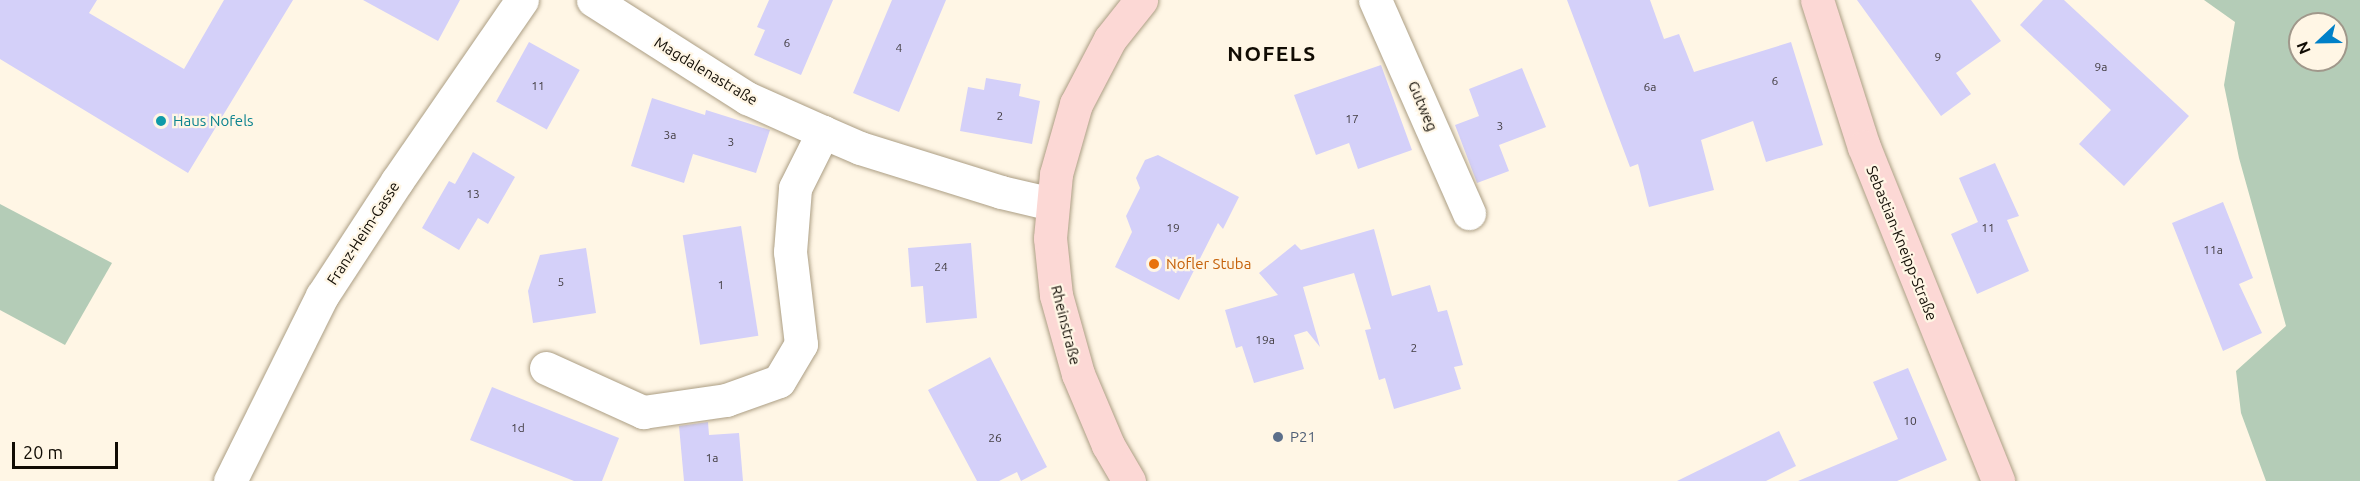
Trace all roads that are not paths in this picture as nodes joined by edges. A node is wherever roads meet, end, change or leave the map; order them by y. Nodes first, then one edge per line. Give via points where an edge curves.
1 (522, 0) edge
2 (594, 0) edge
3 (1141, 0) edge
4 (1376, 0) edge
5 (1817, 0) edge
6 (823, 132) junction
7 (1052, 204) junction
8 (1468, 213) dead end
9 (546, 368) dead end
10 (230, 481) edge
11 (1129, 481) edge
12 (1998, 481) edge

1 - 10 street, Franz-Heim-Gasse via 322,296
2 - 6 street, Magdalenastraße via 747,98
3 - 7 main road, Rheinstraße via 1110,39 1076,104 1056,174
4 - 8 street, Gutweg
5 - 12 main road, Sebastian-Kneipp-Straße via 1864,147
6 - 7 street, Magdalenastraße via 860,148 990,189
6 - 9 street via 795,188 790,252 801,344 779,381 726,400 643,412
7 - 11 main road, Rheinstraße via 1050,238 1056,296 1078,374 1108,445

